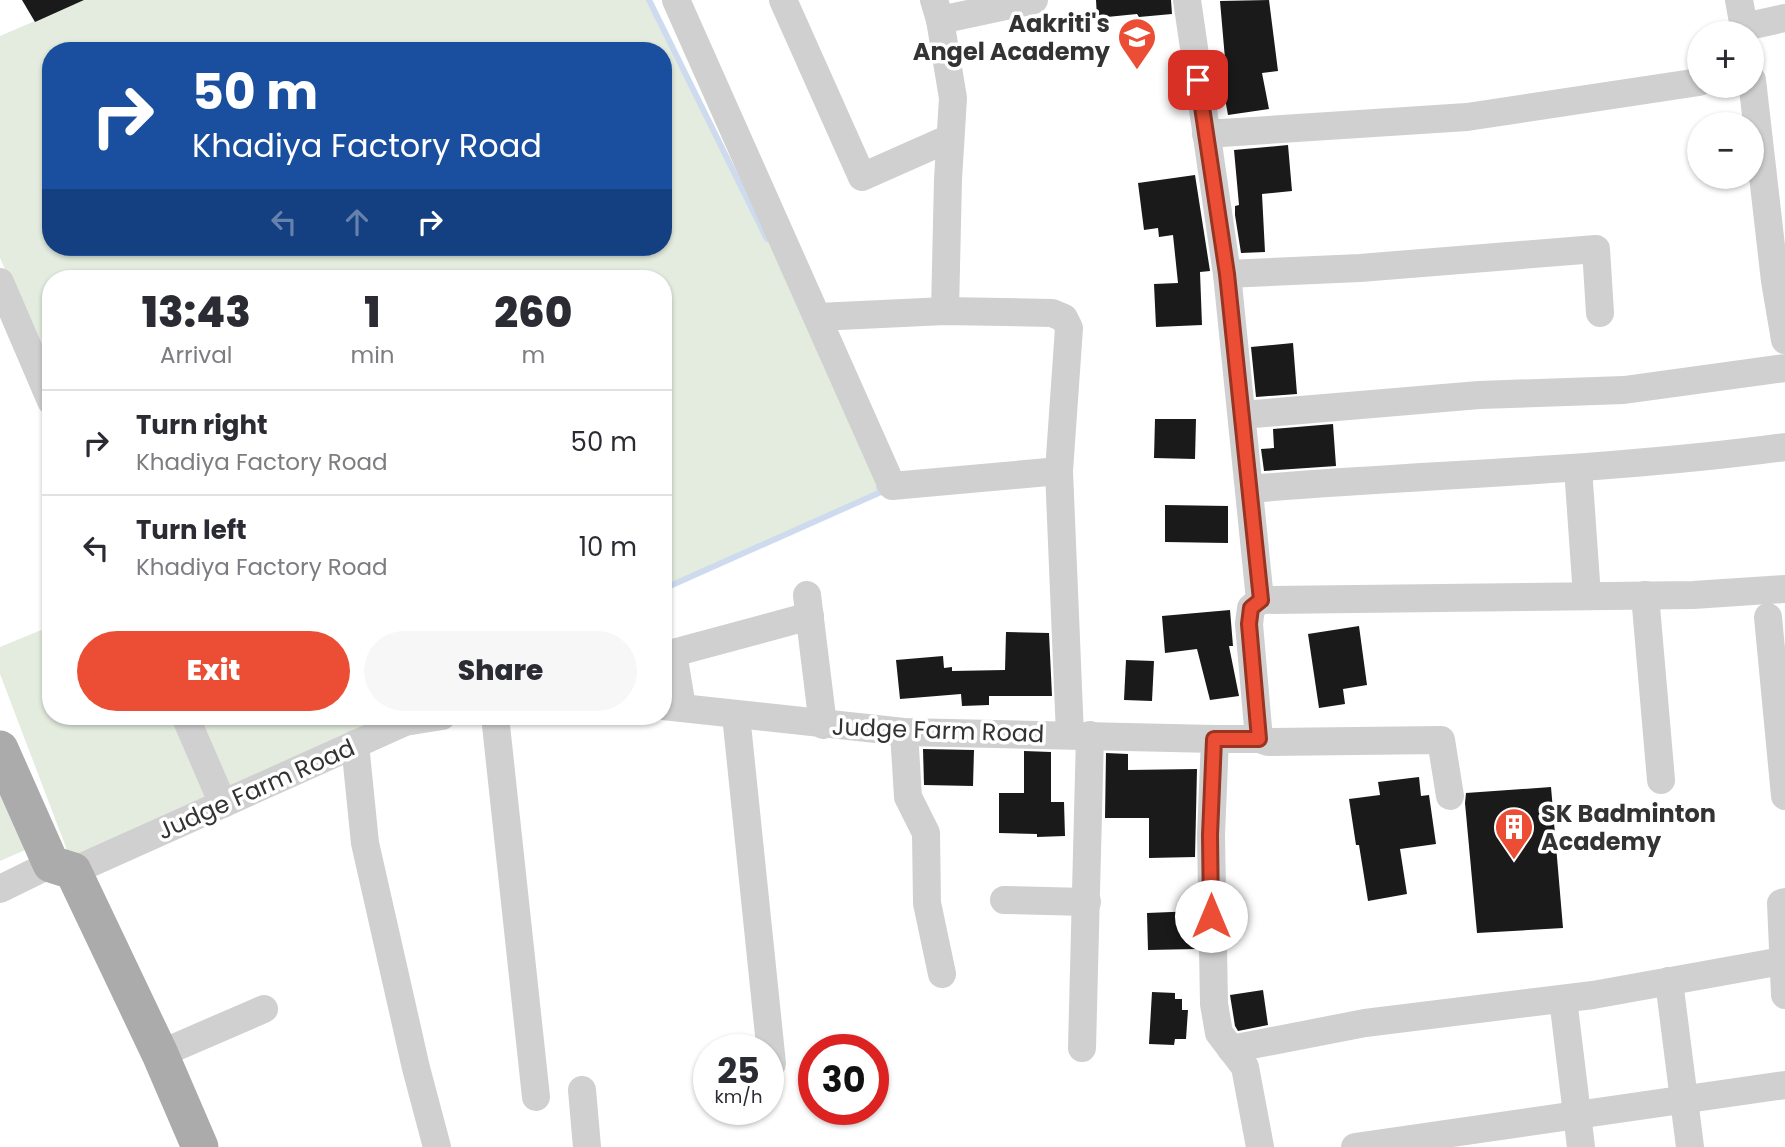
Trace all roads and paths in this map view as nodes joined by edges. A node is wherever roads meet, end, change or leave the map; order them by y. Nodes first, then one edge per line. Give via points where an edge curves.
1 (676, 0) edge
2 (783, 0) edge
3 (1034, 0) edge
4 (1187, 0) edge
5 (937, 10) edge
6 (1785, 18) edge
7 (1742, 20) edge
8 (1687, 84) edge
9 (1755, 98) edge
10 (1206, 134) junction
11 (950, 138) junction
12 (1227, 274) junction
13 (1780, 280) edge
14 (0, 282) edge
15 (945, 311) junction
16 (1600, 313) dead end
17 (818, 317) junction
18 (1785, 340) edge
19 (1785, 368) edge
20 (42, 380) edge
21 (1242, 415) junction
22 (1785, 447) edge
23 (1578, 468) junction
24 (1059, 471) junction
25 (1249, 489) junction
26 (1785, 589) edge
27 (1645, 595) junction
28 (1587, 596) junction
29 (1261, 600) junction
30 (1768, 617) dead end
31 (673, 707) edge
32 (736, 715) junction
33 (189, 725) edge
34 (397, 725) edge
35 (496, 725) edge
36 (823, 725) junction
37 (904, 732) junction
38 (1080, 735) junction
39 (1214, 739) junction
40 (1259, 739) junction
41 (355, 744) junction
42 (0, 749) edge
43 (1661, 780) dead end
44 (1450, 796) dead end
45 (1785, 796) edge
46 (223, 804) junction
47 (62, 868) junction
48 (0, 889) edge
49 (1004, 900) dead end
50 (1087, 902) junction
51 (1785, 902) edge
52 (1782, 961) junction
53 (942, 974) dead end
54 (1669, 981) junction
55 (1785, 995) edge
56 (1563, 999) junction
57 (264, 1009) dead end
58 (769, 1034) edge
59 (1082, 1048) dead end
60 (1231, 1049) junction
61 (160, 1054) junction
62 (1785, 1085) edge
63 (582, 1090) dead end
64 (536, 1097) dead end
65 (1684, 1100) junction
66 (1577, 1115) junction
67 (1477, 1138) edge
68 (200, 1147) edge
69 (437, 1147) edge
70 (587, 1147) edge
71 (1260, 1147) edge
72 (1355, 1147) edge
73 (1581, 1147) edge
74 (1690, 1147) edge

1 - 17 street
2 - 11 street via 862,177
3 - 5 street
4 - 10 street
5 - 11 street via 953,98
6 - 7 street
8 - 10 street via 1467,117
9 - 13 street
10 - 12 street
11 - 15 street
12 - 16 street via 1596,249
12 - 21 street
13 - 18 street
14 - 20 street
15 - 17 street
15 - 24 street via 1052,313 1064,318 1069,328
17 - 24 street via 892,486
19 - 21 street via 1624,390 1479,395
21 - 25 street
22 - 23 street
23 - 25 street
23 - 28 street
24 - 38 street
25 - 29 street
26 - 27 street
27 - 28 street
27 - 43 street
28 - 29 street
29 - 40 street via 1251,608 1249,624
30 - 45 street
31 - 32 street, Judge Farm Road
31 - 36 street via 673,653 808,605
32 - 36 street, Judge Farm Road
32 - 58 street
33 - 46 street
34 - 41 street, Judge Farm Road
35 - 64 street
36 - 37 street, Judge Farm Road
37 - 38 street, Judge Farm Road
37 - 53 street via 908,797 926,833 927,904
38 - 39 street, Judge Farm Road
38 - 50 street
39 - 40 street, Judge Farm Road
39 - 60 street via 1210,835 1214,1004 1219,1033
40 - 44 street, Judge Farm Road via 1441,740
41 - 46 street, Judge Farm Road
41 - 69 street via 365,843
42 - 47 main road
46 - 47 street, Judge Farm Road
47 - 48 street, Judge Farm Road
47 - 61 main road
49 - 50 street
50 - 59 street
51 - 52 street via 1781,903
52 - 54 street
52 - 55 street
54 - 56 street
54 - 65 street
56 - 60 street via 1366,1023
56 - 66 street
57 - 61 street
60 - 71 street via 1245,1067
61 - 68 main road
62 - 65 street
63 - 70 street
65 - 66 street
65 - 74 street
66 - 67 street
66 - 73 street
67 - 72 street

